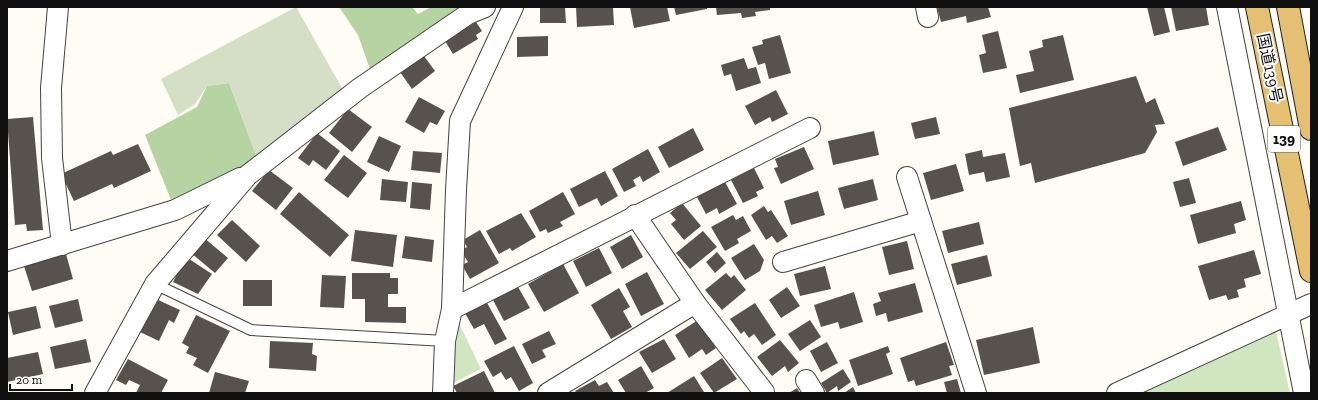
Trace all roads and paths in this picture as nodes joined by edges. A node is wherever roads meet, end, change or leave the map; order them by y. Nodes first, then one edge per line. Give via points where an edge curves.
1 (58, 7) edge
2 (485, 7) edge
3 (513, 7) edge
4 (1227, 7) edge
5 (1257, 7) edge
6 (1288, 7) edge
7 (810, 128) dead end
8 (1311, 129) edge
9 (248, 174) junction
10 (907, 177) dead end
11 (635, 216) junction
12 (921, 221) junction
13 (62, 245) junction
14 (7, 261) edge
15 (783, 262) dead end
16 (1311, 271) edge
17 (155, 284) junction
18 (695, 303) junction
19 (1311, 304) edge
20 (452, 309) junction
21 (1288, 314) junction
22 (445, 341) junction
23 (557, 391) edge
24 (95, 393) edge
25 (443, 393) edge
26 (763, 393) edge
27 (976, 393) edge
28 (1116, 393) edge
29 (1304, 393) edge

1 - 13 street via 51,96 52,158
2 - 9 street via 468,14 360,88
3 - 20 street via 460,121
4 - 21 street
5 - 16 highway, 国道139号 / 139
6 - 8 highway, 国道139号 / 139
7 - 11 street
9 - 13 street via 175,210
9 - 17 street
10 - 12 street
11 - 18 street
11 - 20 street
12 - 15 street
12 - 27 street
13 - 14 street
17 - 22 lane via 251,330
17 - 24 street
18 - 23 street
18 - 26 street
19 - 21 street
20 - 22 street
21 - 28 street
21 - 29 street
22 - 25 street

